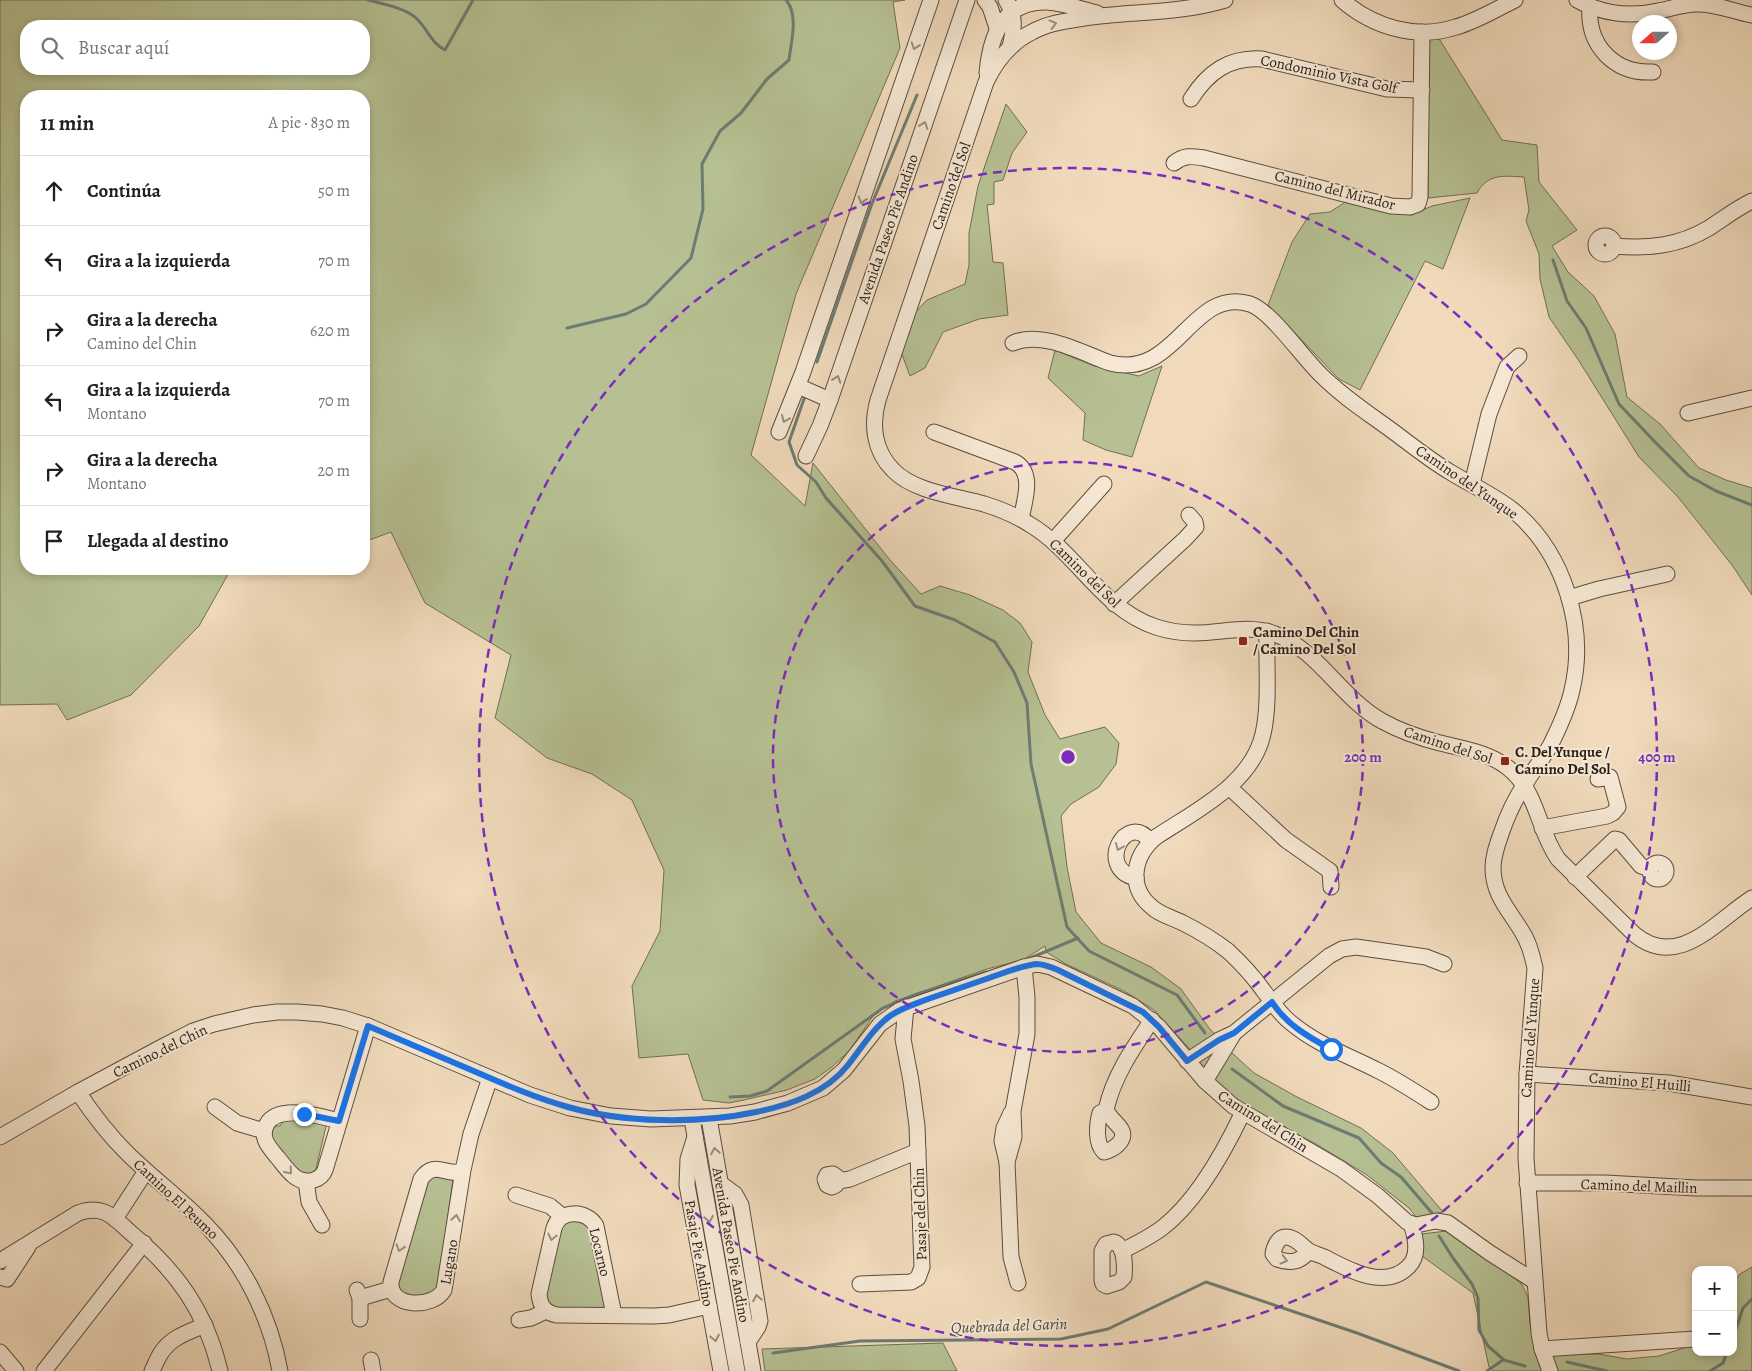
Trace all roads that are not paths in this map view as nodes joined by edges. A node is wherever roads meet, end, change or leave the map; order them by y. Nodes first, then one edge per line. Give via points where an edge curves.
1 (931, 0) edge
2 (966, 0) edge
3 (985, 0) edge
4 (1225, 0) edge
5 (1342, 0) edge
6 (1515, 0) edge
7 (1584, 3) edge
8 (1009, 6) edge
9 (1106, 15) junction
10 (1752, 15) edge
11 (997, 28) junction
12 (1422, 32) junction
13 (1010, 47) junction
14 (1653, 72) dead end
15 (986, 82) junction
16 (1422, 90) junction
17 (1191, 99) dead end
18 (1174, 163) dead end
19 (1752, 201) edge
20 (1614, 246) dead end
21 (1013, 343) dead end
22 (1519, 356) dead end
23 (798, 386) junction
24 (1752, 398) edge
25 (830, 400) junction
26 (1688, 413) dead end
27 (779, 432) dead end
28 (934, 432) dead end
29 (806, 456) dead end
30 (1104, 484) dead end
31 (1472, 484) junction
32 (1189, 516) dead end
33 (1021, 519) junction
34 (1053, 541) junction
35 (1667, 574) dead end
36 (1569, 598) junction
37 (1114, 604) junction
38 (1267, 631) junction
39 (1598, 779) dead end
40 (1524, 785) junction
41 (1228, 787) junction
42 (1537, 809) junction
43 (1511, 810) junction
44 (1542, 828) junction
45 (1150, 841) junction
46 (1650, 869) dead end
47 (1575, 877) junction
48 (1136, 878) junction
49 (1331, 887) dead end
50 (1752, 898) edge
51 (1444, 964) dead end
52 (1024, 967) junction
53 (1272, 1002) junction
54 (906, 1007) junction
55 (888, 1018) junction
56 (1152, 1020) junction
57 (368, 1026) junction
58 (1234, 1033) junction
59 (903, 1039) junction
60 (1187, 1061) junction
61 (1527, 1074) junction
62 (490, 1078) junction
63 (1205, 1081) junction
64 (78, 1092) junction
65 (1752, 1097) edge
66 (1431, 1102) dead end
67 (215, 1107) dead end
68 (1106, 1110) dead end
69 (1243, 1112) junction
70 (709, 1118) junction
71 (692, 1119) junction
72 (339, 1121) junction
73 (264, 1130) junction
74 (695, 1135) junction
75 (0, 1137) edge
76 (918, 1150) junction
77 (463, 1170) junction
78 (146, 1171) junction
79 (306, 1181) junction
80 (838, 1181) dead end
81 (1527, 1183) junction
82 (1752, 1188) edge
83 (516, 1195) dead end
84 (562, 1216) junction
85 (115, 1219) junction
86 (1411, 1224) junction
87 (322, 1225) dead end
88 (30, 1243) junction
89 (144, 1243) junction
90 (1122, 1251) dead end
91 (1309, 1251) dead end
92 (0, 1262) edge
93 (0, 1277) edge
94 (1534, 1281) junction
95 (1018, 1283) dead end
96 (860, 1284) dead end
97 (391, 1289) junction
98 (709, 1306) junction
99 (546, 1311) junction
100 (614, 1316) junction
101 (360, 1319) dead end
102 (519, 1320) dead end
103 (205, 1325) junction
104 (1692, 1338) edge
105 (1542, 1349) junction
106 (0, 1352) edge
107 (16, 1371) edge
108 (44, 1371) edge
109 (152, 1371) edge
110 (220, 1371) edge
111 (280, 1371) edge
112 (721, 1371) edge
113 (737, 1371) edge
114 (753, 1371) edge
115 (1550, 1371) edge

1 -> 23 street
25 -> 2 street, Avenida Paseo Pie Andino
3 - 11 street
4 - 9 street, Camino del Sol via 1189,8
5 - 12 street via 1383,25
6 - 12 street via 1465,24 1438,32
7 - 10 street via 1615,13 1638,14 1704,4
7 - 14 street via 1593,36 1604,54 1627,68
8 - 9 street, Camino del Sol via 1048,2
8 - 11 street, Camino del Sol
8 - 13 street via 1014,27
13 -> 9 street, Camino del Sol via 1041,27
11 - 15 street, Camino del Sol
12 - 16 street, Camino del Mirador
13 - 15 street, Camino del Sol
15 - 33 street, Camino del Sol via 878,400 874,430 886,462 908,482 997,508
16 - 17 street, Condominio Vista Golf via 1387,89 1250,58 1226,65 1211,74
16 - 18 street, Camino del Mirador via 1420,197 1418,204 1410,207 1391,206 1204,158 1182,157
19 - 20 street via 1697,234 1676,242 1648,247
21 - 31 street, Camino del Yunque via 1036,338 1110,363 1135,365 1157,356 1210,309 1226,303 1248,304 1267,314 1312,366 1345,396 1446,470
22 - 31 street via 1507,367 1492,406
23 - 25 street
23 -> 27 street
24 - 26 street
25 - 29 street, Avenida Paseo Pie Andino
28 - 33 street via 1022,467 1027,479
30 - 34 street
31 - 36 street, Camino del Yunque via 1515,512 1535,533 1556,564
32 - 37 street via 1196,527
33 - 34 street, Camino del Sol
34 - 37 street, Camino del Sol
35 - 36 street
36 - 40 street, Camino del Yunque via 1574,620 1576,660 1567,709 1556,734
37 - 38 street, Camino del Sol via 1141,621 1172,631
38 - 40 street, Camino del Sol via 1302,650 1380,720 1425,739 1484,754 1507,767
38 - 41 street via 1263,735 1252,761
39 - 44 street via 1610,777 1618,807 1613,813
40 - 42 street, Camino del Sol
40 - 43 street, Camino del Yunque
41 - 45 street
41 - 49 street via 1280,836 1330,871
42 - 43 street via 1524,806
42 - 44 street, Camino del Sol
43 - 61 street, Camino del Yunque via 1496,849 1493,873 1499,897 1523,934 1533,958 1535,978
44 - 47 street, Camino del Sol via 1553,852
45 - 48 street via 1138,859
45 -> 48 street via 1143,833 1133,832 1123,838 1117,848 1119,868
46 - 47 street via 1641,866 1620,840 1615,839
47 - 50 street, Camino del Sol via 1639,938 1658,946 1679,946 1694,940
48 - 53 street via 1142,896 1150,906 1195,929 1227,951 1250,973
51 - 53 street via 1419,955 1356,947 1342,949
52 - 54 street, Camino del Chin
52 - 56 street, Camino del Chin via 1037,964 1051,967 1133,1006
52 - 95 street via 1027,1034 1013,1110 1002,1138 1007,1162 1011,1257
53 - 58 street
53 - 66 street via 1308,1037 1380,1071
54 - 55 street, Camino del Chin
54 - 59 street, Pasaje del Chin
55 - 59 street, Pasaje del Chin
55 - 70 street, Camino del Chin via 844,1070 823,1088 798,1100 763,1110
56 - 60 street, Camino del Chin
56 - 68 street via 1115,1079
57 - 62 street, Camino del Chin
57 - 64 street, Camino del Chin via 343,1018 297,1012 234,1019 193,1031
57 - 72 street
58 - 60 street
58 - 63 street
59 - 76 street, Pasaje del Chin
60 - 63 street, Camino del Chin
61 - 65 street, Camino El Huilli via 1669,1083
61 - 81 street, Camino del Yunque
62 - 71 street, Camino del Chin via 549,1102 590,1113 631,1118
62 - 77 street, Lugano
63 - 69 street, Camino del Chin via 1224,1100
64 - 75 street, Camino del Chin
64 - 78 street, Camino El Peumo via 111,1136
67 - 73 street via 237,1123
69 - 86 street, Camino del Chin via 1367,1186 1402,1220
69 - 90 street via 1222,1153 1184,1206 1162,1228
70 - 71 street, Camino del Chin
114 -> 70 street, Avenida Paseo Pie Andino via 748,1342 760,1321 742,1215 738,1198 720,1183
71 - 74 street, Avenida Paseo Pie Andino
72 - 73 street via 286,1113 271,1119
72 - 79 street via 323,1173 315,1180
73 -> 79 street via 266,1142 279,1160 294,1177
74 - 98 street, Pasaje Pie Andino via 688,1159 687,1184
74 -> 113 street, Avenida Paseo Pie Andino
76 - 80 street, Pasaje del Chin
76 - 96 street, Pasaje del Chin via 920,1275 911,1282
77 -> 97 street via 458,1173 435,1169 421,1179 393,1272
97 -> 77 street, Lugano via 398,1298 406,1301 427,1302 442,1294 446,1286
78 - 85 street
78 - 111 street, Camino El Peumo via 205,1224 238,1264 266,1320
79 - 87 street via 309,1202
81 - 82 street, Camino del Maillin
81 - 94 street, Camino del Yunque
83 - 84 street, Locarno via 550,1206
84 -> 99 street via 555,1224 539,1294
84 - 100 street, Locarno via 583,1216 596,1226
85 - 88 street via 98,1210 84,1211
85 - 89 street
86 - 91 street via 1416,1242 1414,1258 1406,1270 1391,1276 1356,1273
86 - 94 street via 1448,1223
88 - 92 street
88 - 93 street via 10,1276 7,1279
89 - 103 street via 179,1281
89 - 108 street
94 - 105 street, Camino del Yunque
97 - 101 street via 358,1294
98 - 100 street via 669,1315
98 -> 112 street, Pasaje Pie Andino
99 - 100 street via 557,1315
99 - 102 street
103 - 109 street via 169,1343
103 - 110 street
104 - 105 street
105 - 115 street, Camino del Yunque
106 - 107 street

